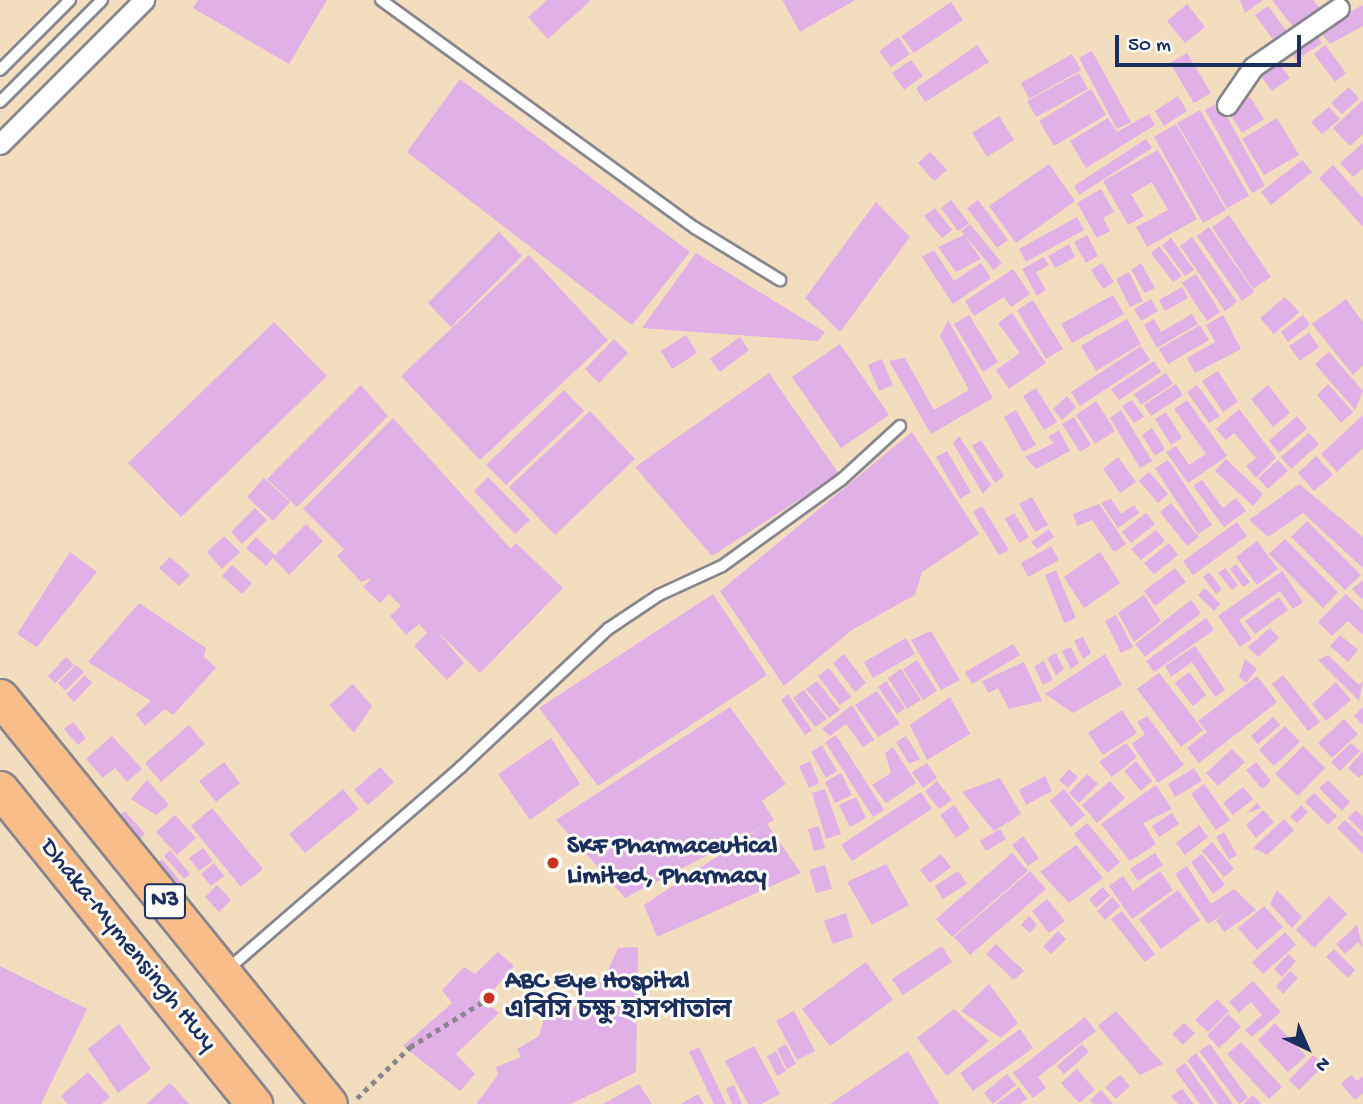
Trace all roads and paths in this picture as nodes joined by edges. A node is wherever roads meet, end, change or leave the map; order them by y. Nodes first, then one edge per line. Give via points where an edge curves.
1 (70, 0) edge
2 (102, 0) edge
3 (144, 0) edge
4 (381, 0) edge
5 (1341, 3) edge
6 (0, 70) edge
7 (0, 102) edge
8 (1227, 105) dead end
9 (0, 144) edge
10 (780, 280) dead end
11 (900, 426) dead end
12 (0, 697) edge
13 (0, 789) edge
14 (223, 973) junction
15 (489, 998) dead end
16 (254, 1104) edge
17 (329, 1104) edge
18 (352, 1104) edge

1 - 6 lane
2 - 7 lane
3 - 9 street
4 - 10 lane via 695,228
5 - 8 street via 1253,67
11 - 14 lane via 841,480 722,566 659,595 608,629 451,776
12 - 14 highway, N3
13 - 16 highway, Dhaka-Mymensingh Hwy / N3
14 - 17 highway, N3
15 - 18 path via 410,1048

